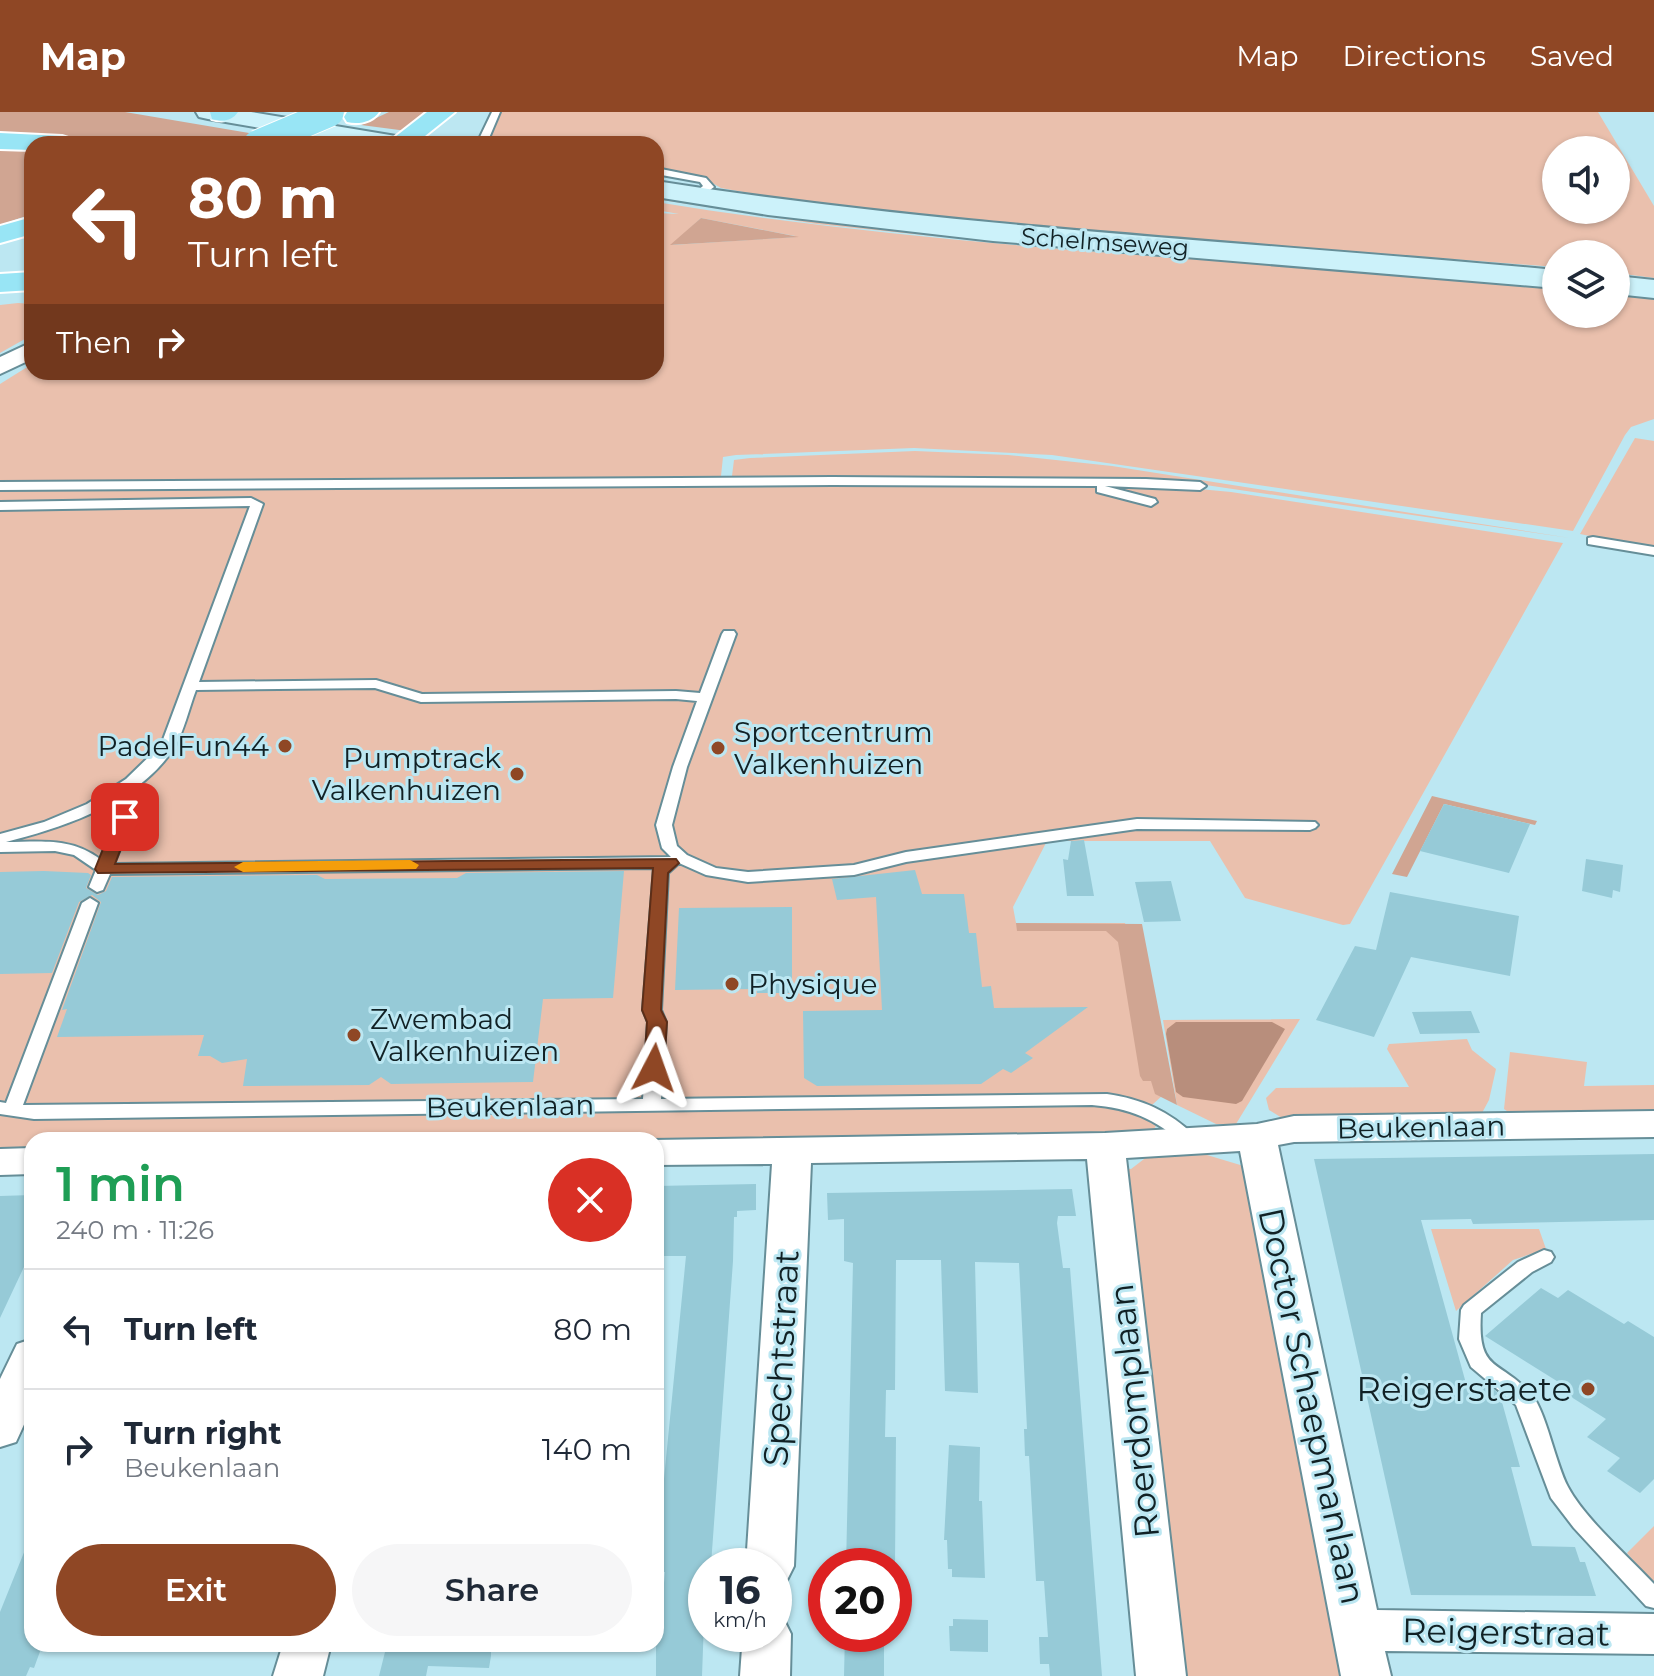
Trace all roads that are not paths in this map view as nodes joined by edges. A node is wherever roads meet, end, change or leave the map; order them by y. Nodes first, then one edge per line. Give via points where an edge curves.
1 (443, 112) edge
2 (496, 112) edge
3 (218, 113) edge
4 (346, 114) edge
5 (281, 136) edge
6 (309, 136) edge
7 (351, 136) edge
8 (408, 136) edge
9 (484, 136) edge
10 (0, 141) edge
11 (24, 142) edge
12 (664, 173) edge
13 (664, 190) edge
14 (696, 196) junction
15 (24, 228) edge
16 (0, 235) edge
17 (24, 242) edge
18 (0, 250) edge
19 (1542, 278) edge
20 (24, 282) edge
21 (0, 283) edge
22 (1630, 286) edge
23 (1654, 289) edge
24 (24, 354) edge
25 (0, 367) edge
26 (1076, 484) junction
27 (0, 486) edge
28 (1200, 486) dead end
29 (1151, 502) dead end
30 (0, 506) edge
31 (1593, 541) dead end
32 (1654, 551) edge
33 (729, 634) dead end
34 (191, 686) junction
35 (706, 698) junction
36 (125, 817) dead end
37 (1310, 825) dead end
38 (0, 839) edge
39 (0, 847) edge
40 (675, 860) junction
41 (104, 869) junction
42 (652, 1105) junction
43 (6, 1109) edge
44 (1654, 1124) edge
45 (1257, 1137) junction
46 (1189, 1140) junction
47 (1105, 1146) junction
48 (792, 1151) junction
49 (664, 1152) edge
50 (24, 1161) edge
51 (0, 1162) edge
52 (1544, 1257) dead end
53 (24, 1374) edge
54 (0, 1430) edge
55 (771, 1548) edge
56 (1654, 1599) edge
57 (1357, 1630) junction
58 (1654, 1634) edge
59 (305, 1652) edge
60 (766, 1652) edge
61 (298, 1676) edge
62 (765, 1676) edge
63 (1161, 1676) edge
64 (1366, 1676) edge

1 - 8 main road
2 - 9 lane
3 - 7 main road
4 - 5 main road, bridge
4 - 6 main road
10 - 11 main road
12 - 14 lane via 703,180 709,187
13 - 14 main road, Schelmseweg
14 - 19 main road, Schelmseweg via 980,233
15 - 16 main road
17 - 18 main road
20 - 21 main road
22 - 23 main road
24 - 25 street
26 - 27 lane
26 - 28 lane
26 - 29 lane
30 - 34 lane via 256,503
31 - 32 lane
33 - 35 lane
34 - 35 lane via 376,684 421,698
34 - 38 lane via 168,746 144,774 84,812
35 - 40 lane via 664,825
36 - 41 lane, Beukenlaan
37 - 40 lane via 1137,824 906,857 854,870 748,877
39 - 41 lane via 79,851
40 - 41 lane
40 - 42 lane via 660,871
41 - 43 lane, Beukenlaan
42 - 43 lane, Beukenlaan via 34,1113
42 - 46 lane, Beukenlaan via 1118,1100 1149,1108
44 - 45 street, Beukenlaan via 1294,1129
45 - 46 street, Beukenlaan
45 - 57 street, Doctor Schaepmanlaan
46 - 47 street, Beukenlaan
47 - 48 street, Beukenlaan
47 - 63 street, Roerdomplaan
48 - 49 street, Beukenlaan
48 - 55 street, Spechtstraat
50 - 51 street
52 - 56 lane via 1471,1310 1469,1339 1478,1362 1525,1401 1559,1492
53 - 54 street
57 - 58 street, Reigerstraat
57 - 64 street, Doctor Schaepmanlaan
59 - 61 street
60 - 62 street

